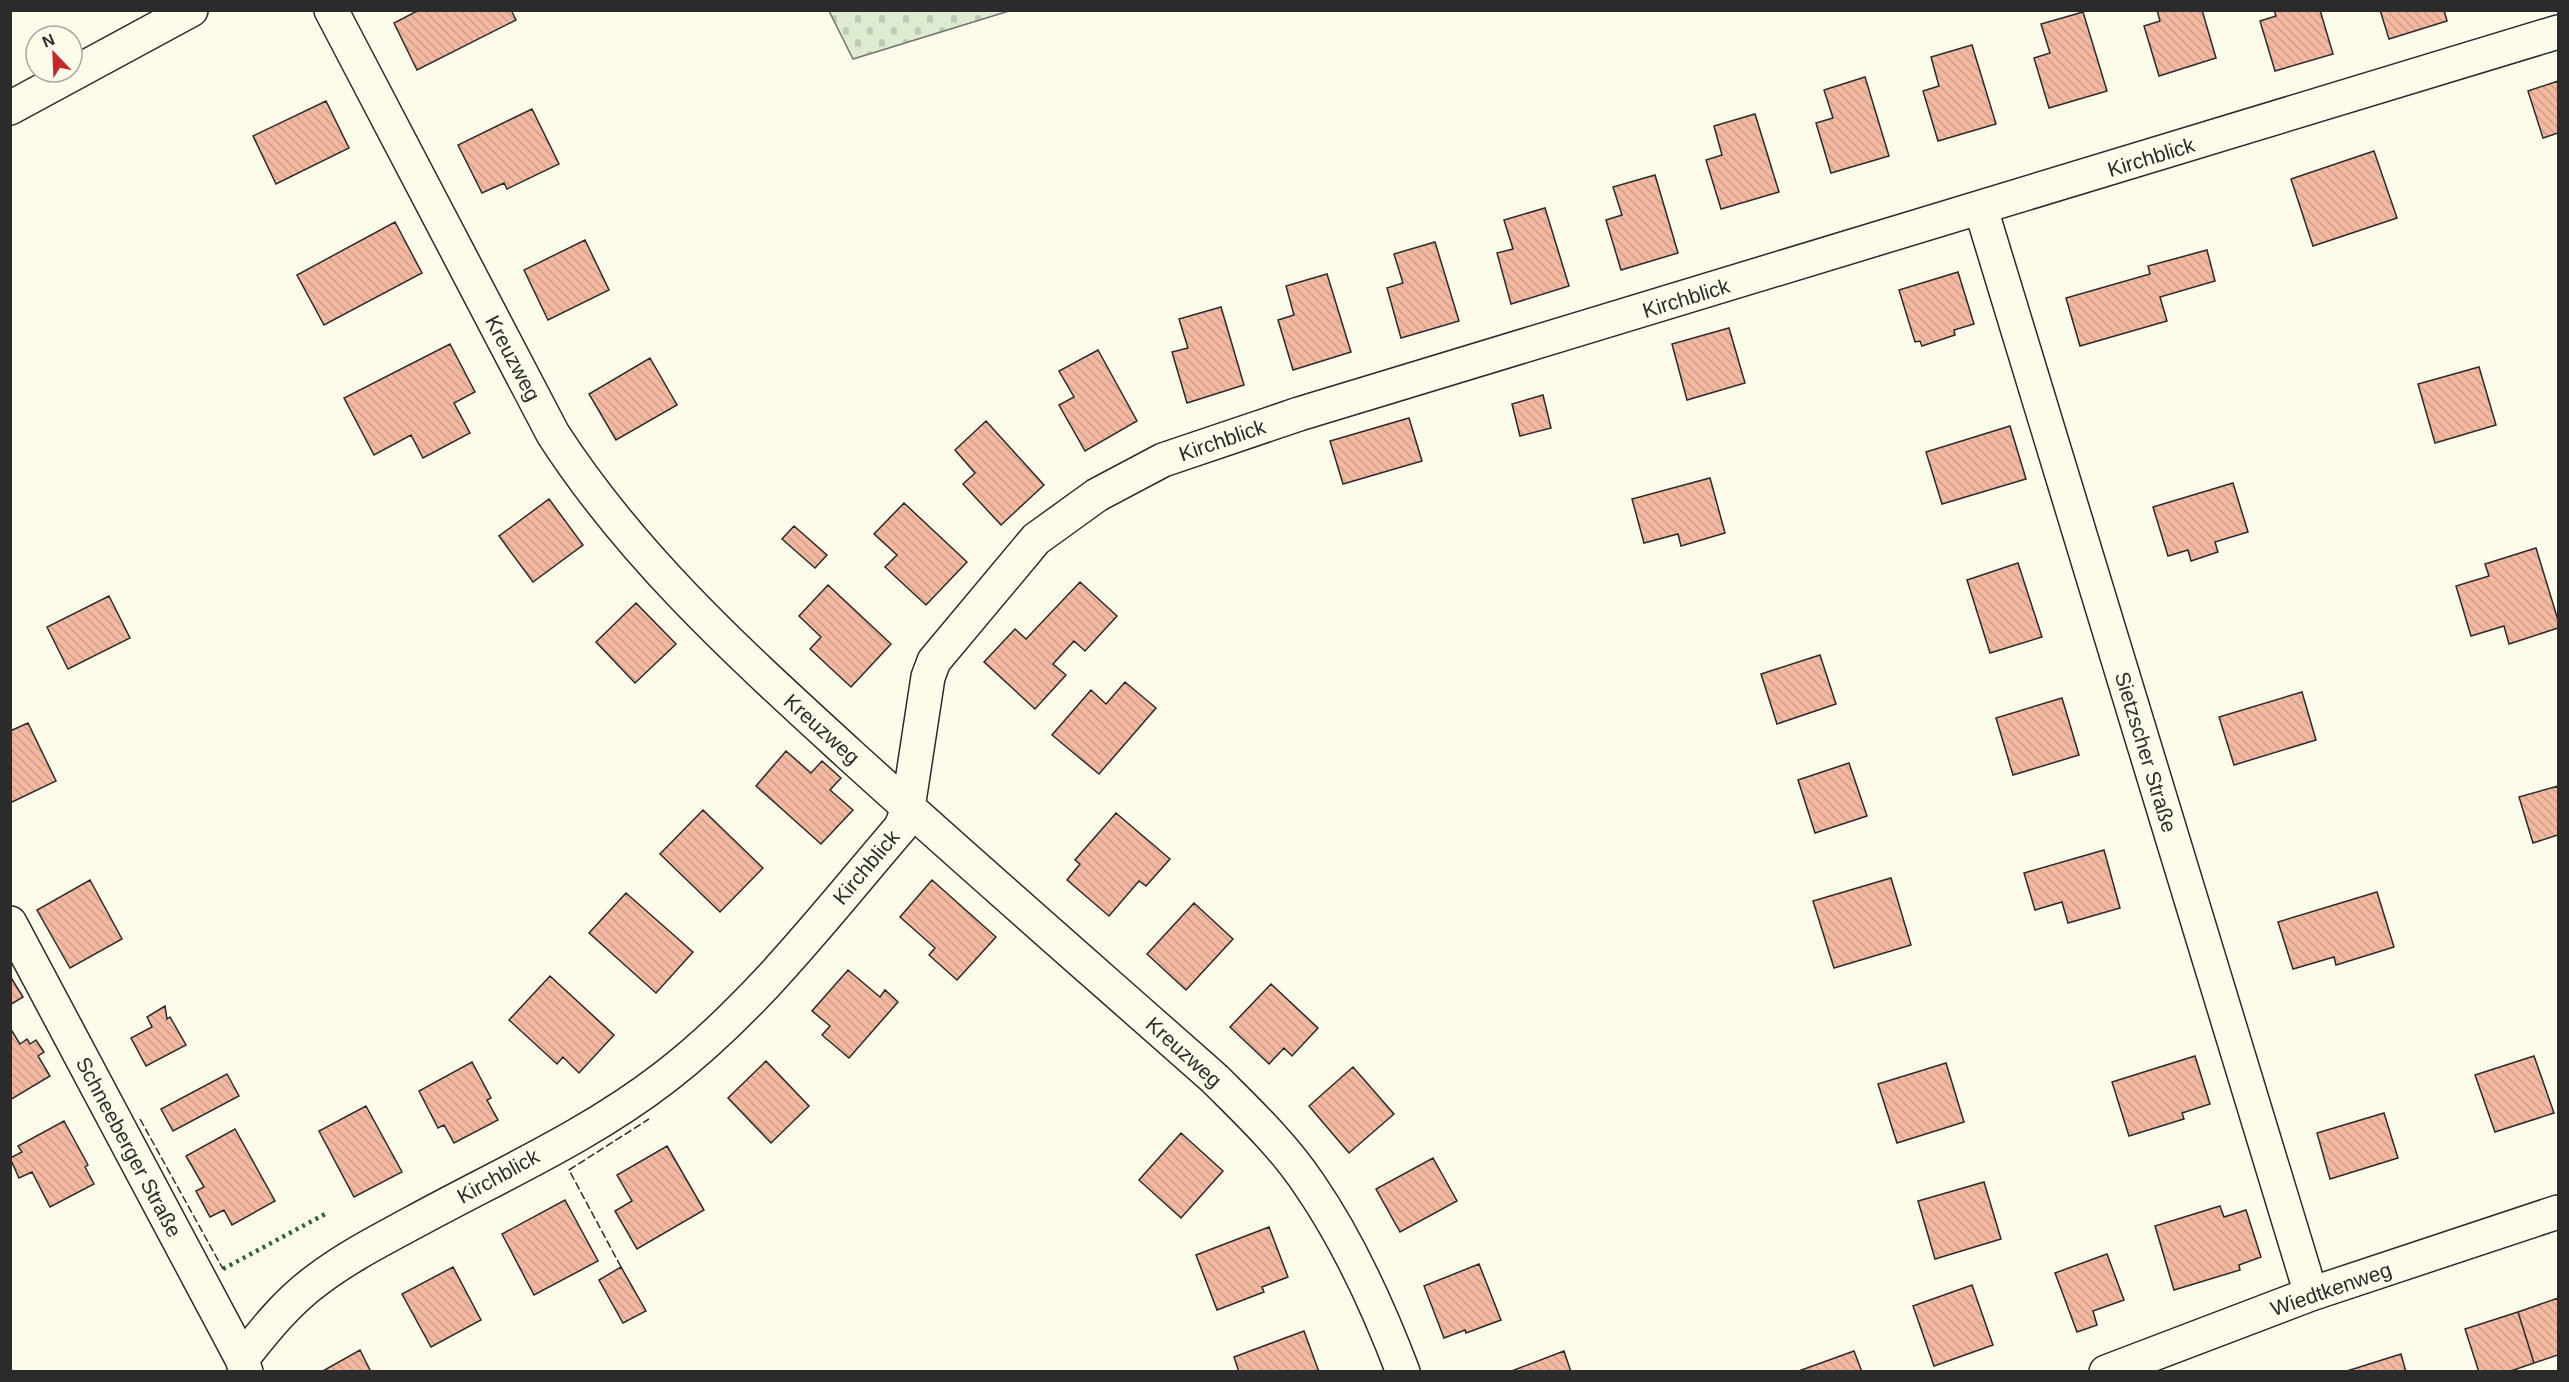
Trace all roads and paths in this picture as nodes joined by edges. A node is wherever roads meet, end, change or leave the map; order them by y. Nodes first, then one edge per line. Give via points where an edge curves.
1 (191, 10) edge
2 (331, 10) edge
3 (2559, 32) edge
4 (10, 108) edge
5 (1981, 209) junction
6 (908, 807) junction
7 (10, 923) edge
8 (2559, 1212) edge
9 (2311, 1294) junction
10 (244, 1365) edge
11 (1403, 1371) edge
12 (2106, 1371) edge

1 - 4 street
2 - 6 street, Kreuzweg via 553,434 577,471 638,548 727,642
3 - 5 street, Kirchblick
5 - 6 street, Kirchblick via 1299,414 1163,460 1098,495 1036,539 934,661 927,677
5 - 9 street, Sietzscher Straße
6 - 10 street, Kirchblick via 901,827 777,971 723,1027 665,1077 598,1122 325,1274 277,1316
6 - 11 street, Kreuzweg via 1215,1079 1262,1126 1308,1183 1358,1264
7 - 10 street, Schneeberger Straße
8 - 9 street, Wiedtkenweg
9 - 12 street, Wiedtkenweg

